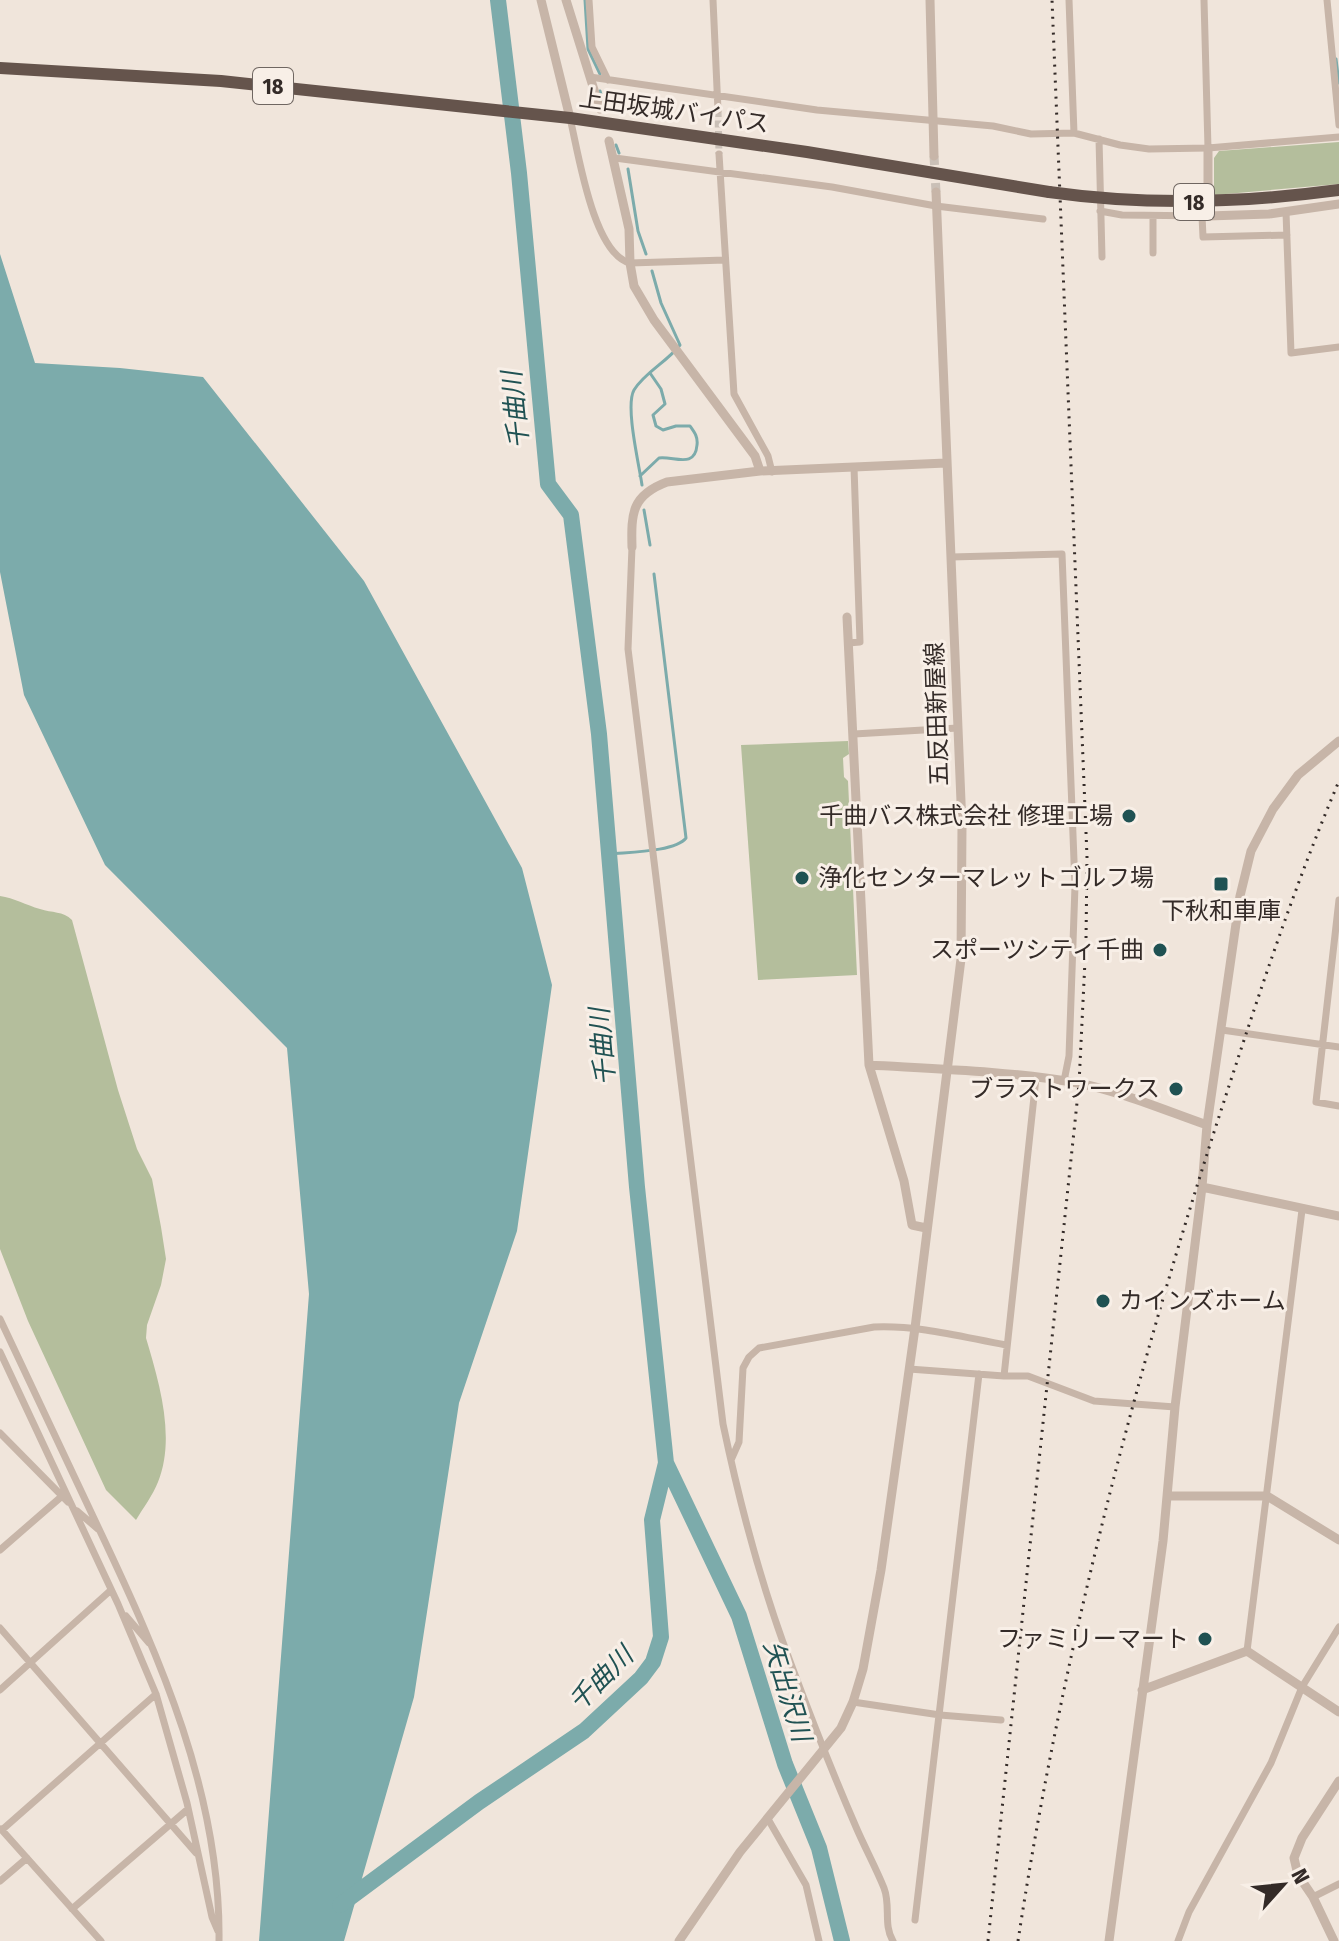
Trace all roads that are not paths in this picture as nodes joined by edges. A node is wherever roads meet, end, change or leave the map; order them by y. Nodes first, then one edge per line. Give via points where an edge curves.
1 (541, 0) edge
2 (566, 0) edge
3 (589, 0) edge
4 (713, 0) edge
5 (930, 0) edge
6 (1069, 0) edge
7 (1204, 0) edge
8 (1327, 0) edge
9 (0, 68) edge
10 (590, 77) junction
11 (608, 80) junction
12 (719, 97) junction
13 (600, 109) dead end
14 (718, 110) tunnel mouth
15 (570, 118) junction
16 (934, 121) junction
17 (1339, 125) edge
18 (1074, 133) junction
19 (1339, 137) edge
20 (1099, 139) junction
21 (609, 141) dead end
22 (1208, 148) junction
23 (719, 154) tunnel mouth
24 (934, 156) tunnel mouth
25 (615, 158) junction
26 (720, 171) junction
27 (1339, 190) edge
28 (936, 192) tunnel mouth
29 (1339, 204) edge
30 (936, 206) junction
31 (1100, 211) junction
32 (1286, 212) junction
33 (1153, 216) junction
34 (1205, 216) junction
35 (1043, 219) dead end
36 (1287, 235) junction
37 (1153, 253) dead end
38 (1102, 257) dead end
39 (725, 260) junction
40 (630, 263) junction
41 (1339, 347) edge
42 (946, 463) junction
43 (854, 467) junction
44 (760, 471) junction
45 (772, 472) junction
46 (632, 547) joint
47 (951, 557) junction
48 (847, 617) dead end
49 (848, 643) junction
50 (958, 728) junction
51 (854, 734) junction
52 (1339, 741) edge
53 (1339, 900) edge
54 (1222, 1030) junction
55 (1322, 1045) junction
56 (1339, 1047) edge
57 (869, 1065) junction
58 (949, 1069) junction
59 (1036, 1078) junction
60 (1064, 1081) junction
61 (1339, 1106) edge
62 (1207, 1125) junction
63 (1202, 1187) junction
64 (1302, 1210) junction
65 (1339, 1216) edge
66 (926, 1228) junction
67 (0, 1319) edge
68 (915, 1328) junction
69 (1006, 1345) junction
70 (0, 1352) edge
71 (909, 1369) junction
72 (979, 1374) junction
73 (1004, 1376) junction
74 (1175, 1407) junction
75 (0, 1433) edge
76 (731, 1461) junction
77 (1167, 1496) junction
78 (1267, 1496) junction
79 (61, 1497) junction
80 (73, 1507) junction
81 (100, 1530) junction
82 (1339, 1540) edge
83 (0, 1550) edge
84 (111, 1590) junction
85 (118, 1604) junction
86 (1339, 1627) edge
87 (0, 1628) edge
88 (153, 1648) junction
89 (1247, 1651) junction
90 (30, 1663) junction
91 (1302, 1687) junction
92 (0, 1690) edge
93 (1142, 1690) junction
94 (156, 1694) junction
95 (853, 1702) junction
96 (1339, 1712) edge
97 (940, 1715) junction
98 (1001, 1720) dead end
99 (101, 1744) junction
100 (823, 1753) junction
101 (1339, 1781) edge
102 (188, 1809) junction
103 (770, 1817) junction
104 (170, 1824) junction
105 (1, 1829) edge
106 (197, 1855) junction
107 (27, 1858) junction
108 (0, 1881) edge
109 (1339, 1884) edge
110 (1313, 1897) junction
111 (72, 1909) junction
112 (915, 1920) dead end
113 (219, 1937) edge
114 (101, 1941) edge
115 (679, 1941) edge
116 (819, 1941) edge
117 (893, 1941) edge
118 (1109, 1941) edge
119 (1178, 1941) edge
120 (1334, 1941) edge

1 - 15 street
2 - 10 street
3 - 11 street via 592,47
4 - 12 street
5 - 16 street
6 - 18 street
7 - 22 street
8 - 17 street
9 - 15 highway, 上田坂城バイパス / 18 via 221,81
10 - 11 street
10 - 13 street
11 - 12 street
12 - 14 street
12 - 16 street
15 - 27 highway, 上田坂城バイパス / 18, bridge via 1131,201 1253,200
15 - 40 street via 599,227 617,258
16 - 18 street via 1031,134
16 - 24 street
18 - 20 street
19 - 22 street
20 - 22 street via 1149,149
20 - 31 street
21 - 25 street
22 - 34 street
23 - 26 street
25 - 26 street
25 - 40 street
26 - 30 street
26 - 39 street
28 - 30 street, 五反田新屋線
29 - 32 street
30 - 35 street
30 - 42 street, 五反田新屋線
31 - 33 street
31 - 38 street
32 - 34 street
32 - 36 street
33 - 34 street
33 - 37 street
34 - 36 street via 1203,237
36 - 41 street via 1291,353
39 - 40 street
39 - 45 street via 734,394
40 - 44 street via 634,286 755,456
42 - 43 street
42 - 47 street, 五反田新屋線
43 - 45 street
43 - 49 street via 860,642
44 - 45 street
44 - 46 street via 655,486 634,510
46 - 76 street via 628,649
47 - 50 street, 五反田新屋線
47 - 60 street via 1062,554 1075,886
48 - 49 street
49 - 51 street
50 - 51 street
50 - 58 street, 五反田新屋線 via 961,959
51 - 57 street
52 - 54 street via 1284,792 1251,851
53 - 55 street
54 - 55 street
54 - 62 street
55 - 56 street
55 - 61 street via 1316,1102
57 - 58 street
57 - 66 street via 912,1225
58 - 59 street
58 - 66 street, 五反田新屋線
59 - 60 street
59 - 69 street
60 - 62 street via 1120,1094
62 - 63 street
63 - 64 street
63 - 74 street
64 - 65 street
64 - 78 street
66 - 68 street, 五反田新屋線
67 - 81 street
68 - 69 street
68 - 71 street, 五反田新屋線
68 - 76 street via 874,1327 759,1348 743,1368 739,1442
69 - 73 street
70 - 80 street
71 - 72 street
71 - 95 street, 五反田新屋線 via 871,1638
72 - 73 street
72 - 97 street
73 - 74 street via 1039,1379 1094,1401
74 - 77 street
75 - 79 street
76 - 100 street via 766,1588
77 - 78 street
77 - 93 street
78 - 82 street
78 - 89 street
79 - 80 street
79 - 83 street
80 - 81 street
80 - 84 street
81 - 88 street
84 - 85 street
84 - 90 street
85 - 88 street
85 - 94 street
86 - 91 street
87 - 90 street
88 - 113 street via 181,1720 206,1816 217,1878
89 - 91 street
89 - 93 street
90 - 92 street
90 - 99 street
91 - 96 street
91 - 119 street via 1271,1763
93 - 118 street
94 - 99 street
94 - 102 street
95 - 97 street
95 - 100 street, 五反田新屋線
97 - 98 street
97 - 112 street
99 - 104 street
99 - 105 street
100 - 103 street, 五反田新屋線
100 - 117 street via 886,1891
101 - 110 street via 1294,1858
102 - 104 street
102 - 106 street
103 - 115 street, 五反田新屋線
103 - 116 street via 806,1885
104 - 106 street
104 - 111 street
105 - 107 street
106 - 113 street
107 - 108 street
107 - 111 street
109 - 110 street
110 - 120 street
111 - 114 street

